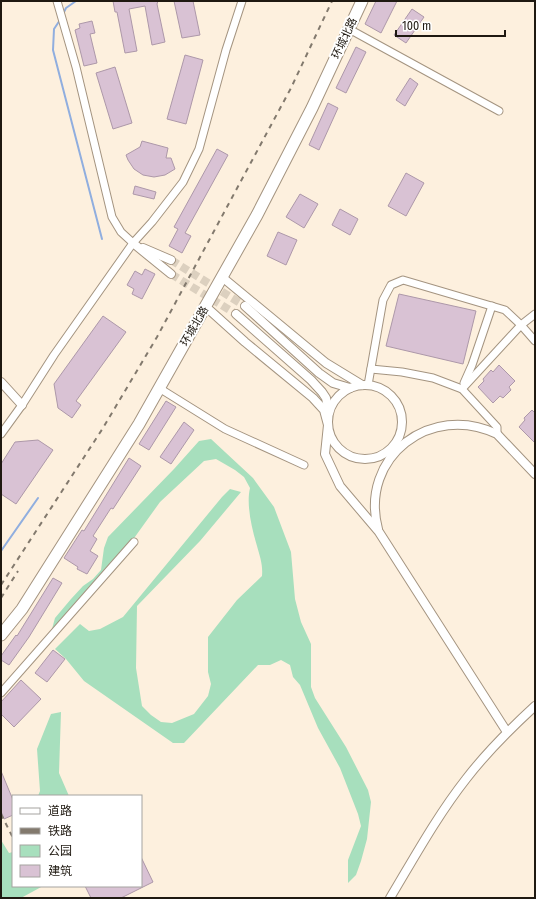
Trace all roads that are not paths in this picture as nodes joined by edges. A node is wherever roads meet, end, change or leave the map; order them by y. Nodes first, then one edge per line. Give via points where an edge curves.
1 (242, 1) edge
2 (362, 1) edge
3 (60, 2) edge
4 (349, 29) junction
5 (499, 111) dead end
6 (133, 243) junction
7 (171, 260) tunnel mouth
8 (171, 274) tunnel mouth
9 (222, 277) junction
10 (205, 306) junction
11 (245, 306) tunnel mouth
12 (492, 306) junction
13 (236, 314) tunnel mouth
14 (535, 314) edge
15 (521, 326) junction
16 (535, 341) edge
17 (371, 369) junction
18 (1, 382) edge
19 (365, 385) junction
20 (159, 388) junction
21 (350, 388) junction
22 (462, 389) junction
23 (22, 405) junction
24 (329, 412) junction
25 (328, 425) junction
26 (400, 431) junction
27 (1, 434) edge
28 (497, 434) junction
29 (399, 448) junction
30 (393, 455) junction
31 (374, 457) junction
32 (304, 465) dead end
33 (535, 474) edge
34 (379, 532) junction
35 (134, 542) dead end
36 (1, 635) edge
37 (1, 693) edge
38 (535, 706) edge
39 (506, 732) junction
40 (390, 898) edge

1 - 6 street via 199,149 183,182
2 - 4 main road, 环城北路
3 - 6 street via 60,12 112,217 121,232
4 - 5 street
4 - 9 main road, 环城北路 via 312,108
6 - 7 street
6 - 8 street
6 - 23 street
9 - 10 main road, 环城北路
9 - 19 street via 326,363
10 - 20 main road, 环城北路
10 - 25 street via 313,398 324,410
11 - 21 street via 319,373 333,383
12 - 15 street via 505,310
12 - 17 street via 403,280 391,285 383,300
12 - 22 street
13 - 24 street via 311,380 326,398
14 - 15 street
15 - 16 street
15 - 22 street
17 - 19 street
17 - 22 street via 433,378
18 - 23 street
19 - 21 street
19 - 26 street via 381,388 395,401 400,412
20 - 32 street via 225,429
20 - 36 main road, 环城北路 via 22,609
21 - 24 street via 339,396
22 - 28 street via 497,426
23 - 27 street
24 - 25 street
25 - 31 street via 334,442 343,452 355,457
25 - 34 street via 325,454 340,486
26 - 29 street
26 - 31 street via 390,448
28 - 29 street via 472,425 446,424 421,432
28 - 33 street
29 - 30 street
30 - 31 street
30 - 34 street via 383,470 377,487 375,505
34 - 39 street
35 - 37 street
38 - 39 street
39 - 40 street via 442,812

